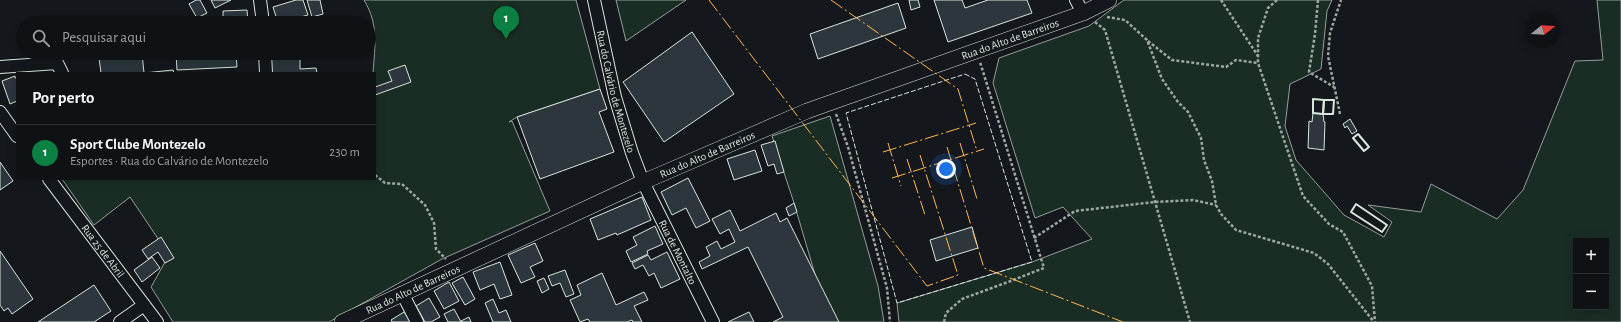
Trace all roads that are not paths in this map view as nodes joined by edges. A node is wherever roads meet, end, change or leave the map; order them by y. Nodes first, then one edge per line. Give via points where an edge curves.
1 (260, 0) edge
2 (594, 0) edge
3 (1109, 0) edge
4 (1080, 6) edge
5 (262, 16) edge
6 (265, 60) edge
7 (0, 67) edge
8 (62, 72) edge
9 (266, 72) edge
10 (2, 119) edge
11 (16, 135) edge
12 (50, 180) edge
13 (643, 182) junction
14 (402, 293) junction
15 (144, 305) junction
16 (120, 322) edge
17 (157, 322) edge
18 (342, 322) edge
19 (417, 322) edge
20 (712, 322) edge

1 - 5 street
2 - 13 street, Rua do Calvário de Montezelo via 615,97
3 - 4 street, Rua do Alto de Barreiros
4 - 13 street, Rua do Alto de Barreiros via 977,50 806,111
6 - 9 street
7 - 8 street via 57,63
10 - 11 street
12 - 15 street, Rua 25 de Abril
13 - 14 street, Rua do Alto de Barreiros
13 - 20 street, Rua de Montalto
14 - 18 street, Rua do Alto de Barreiros
14 - 19 street
15 - 16 street
15 - 17 street, Rua 25 de Abril

